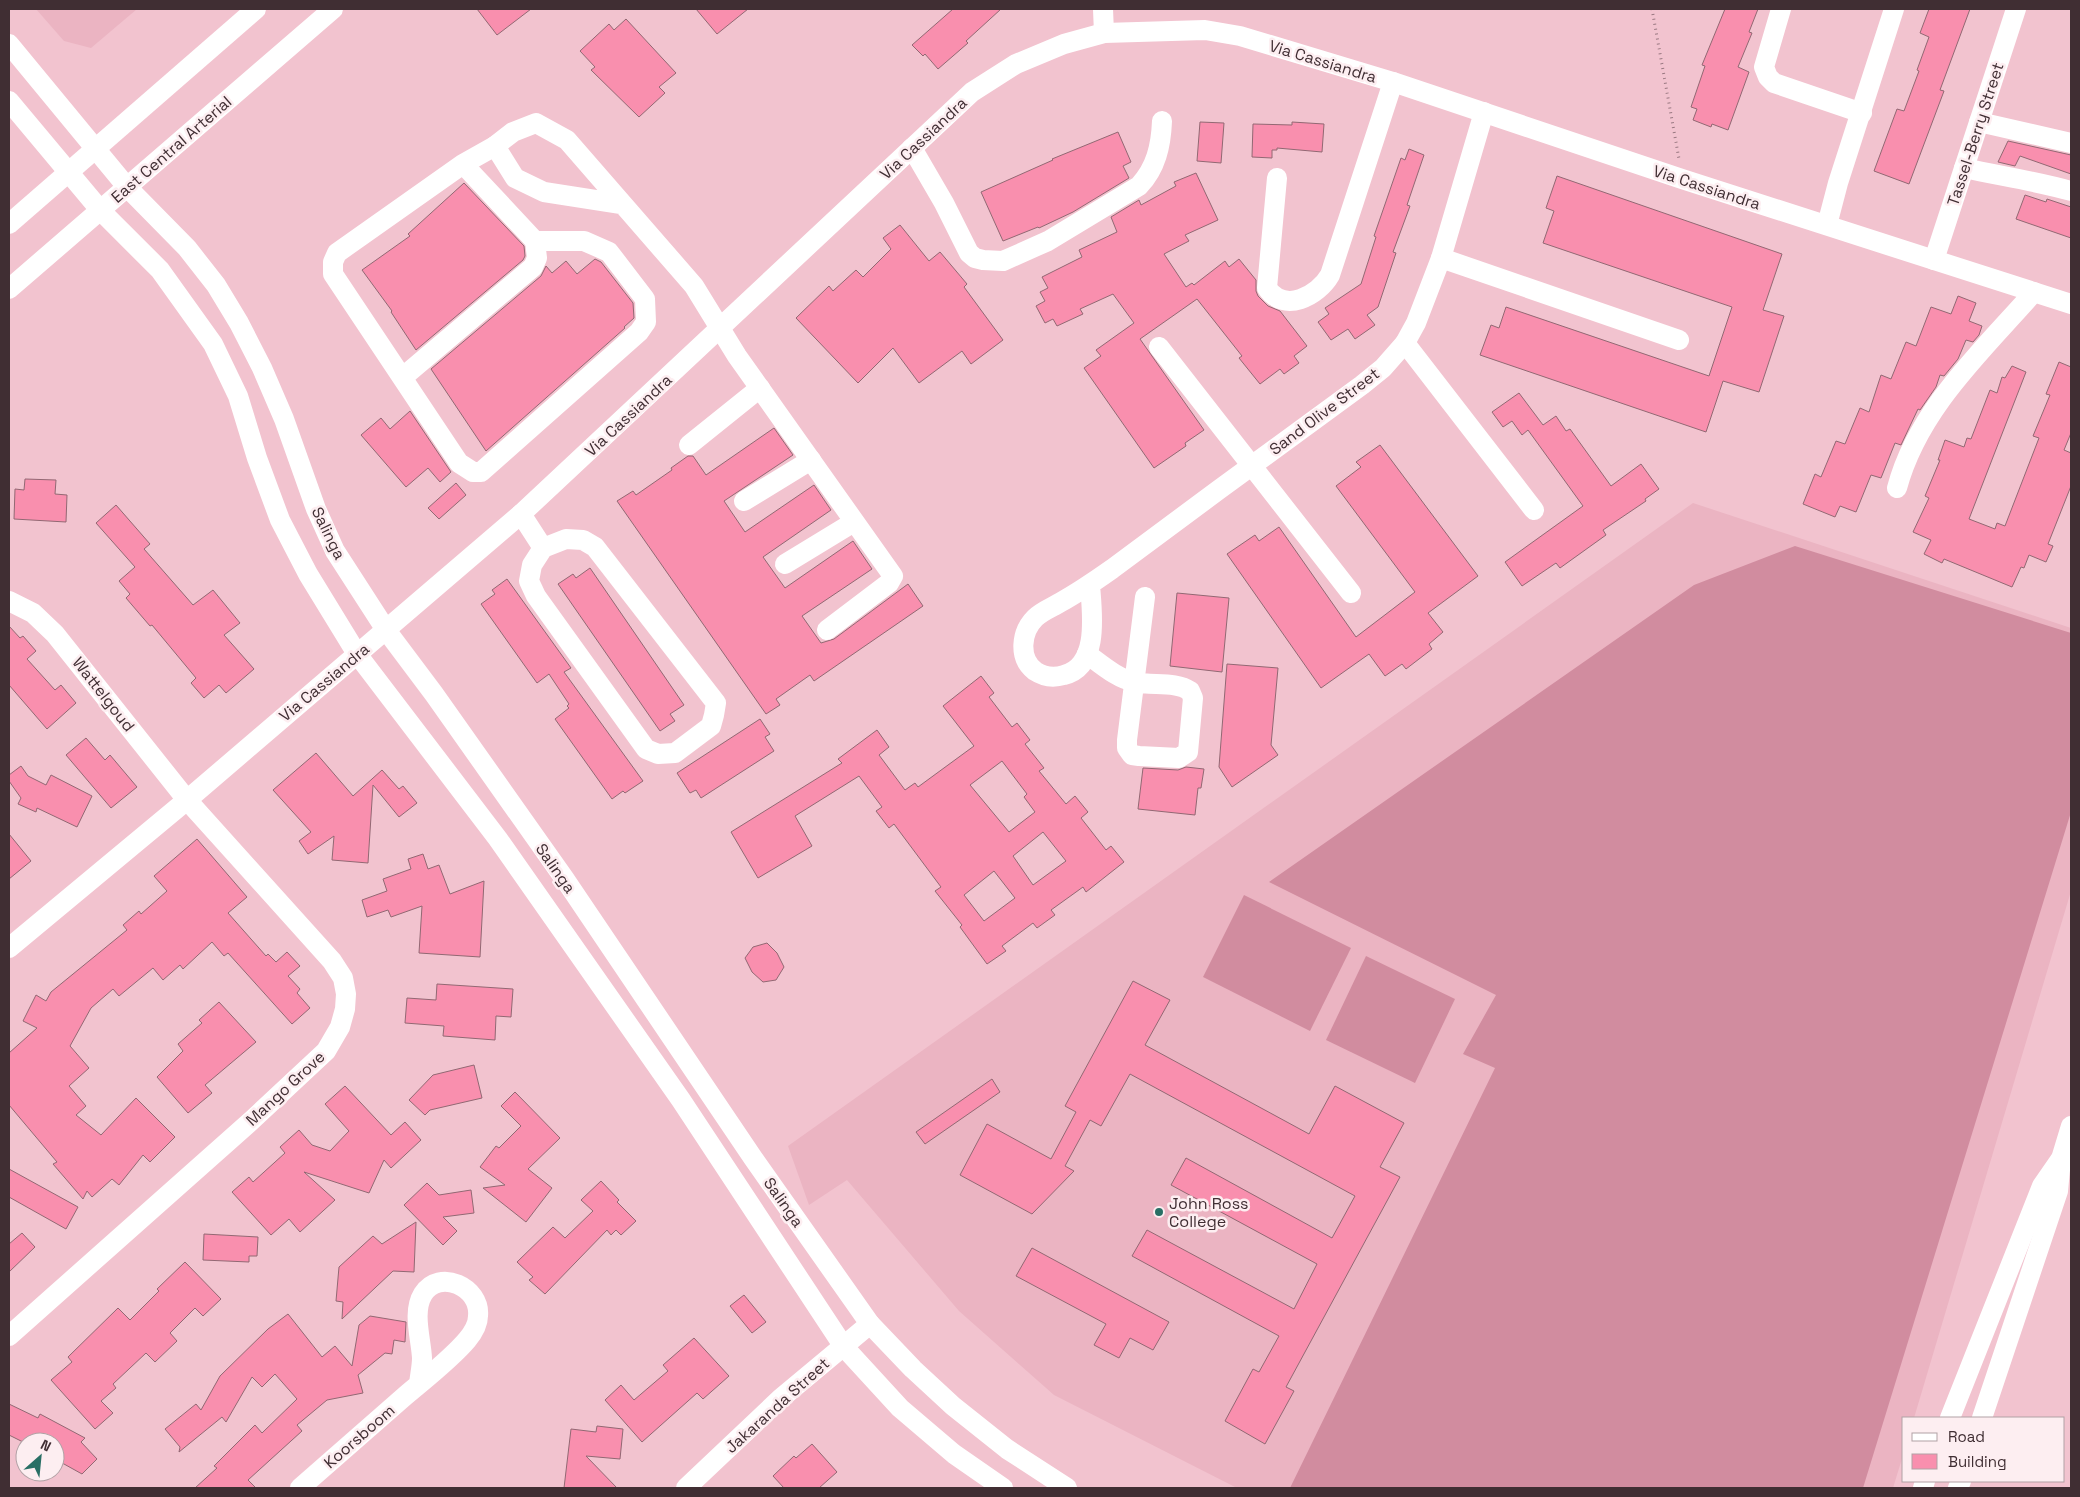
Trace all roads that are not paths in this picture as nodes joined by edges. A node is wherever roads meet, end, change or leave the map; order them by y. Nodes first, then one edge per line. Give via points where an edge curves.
1 (256, 9) edge
2 (333, 9) edge
3 (1103, 9) edge
4 (1781, 9) edge
5 (1894, 9) edge
6 (2016, 9) edge
7 (1104, 33) junction
8 (9, 44) edge
9 (1393, 82) junction
10 (9, 101) edge
11 (1484, 112) junction
12 (1862, 113) junction
13 (1162, 122) dead end
14 (1979, 122) junction
15 (2071, 143) edge
16 (496, 146) junction
17 (912, 148) junction
18 (96, 149) junction
19 (463, 164) junction
20 (1964, 168) junction
21 (69, 172) junction
22 (1277, 178) dead end
23 (127, 187) junction
24 (2071, 191) edge
25 (621, 204) junction
26 (101, 210) junction
27 (9, 224) edge
28 (1826, 225) junction
29 (534, 242) junction
30 (1441, 258) junction
31 (1934, 260) junction
32 (9, 289) edge
33 (2034, 292) junction
34 (2071, 304) edge
35 (720, 329) junction
36 (1678, 340) dead end
37 (1405, 343) junction
38 (1159, 347) dead end
39 (403, 377) junction
40 (760, 388) junction
41 (689, 445) dead end
42 (811, 460) junction
43 (1252, 464) junction
44 (1898, 488) dead end
45 (744, 502) dead end
46 (1534, 510) dead end
47 (521, 514) junction
48 (854, 522) junction
49 (544, 548) junction
50 (785, 564) dead end
51 (1090, 585) junction
52 (1351, 593) dead end
53 (1145, 597) dead end
54 (9, 601) edge
55 (386, 630) junction
56 (827, 630) dead end
57 (357, 654) junction
58 (1087, 654) junction
59 (1135, 682) junction
60 (187, 800) junction
61 (9, 948) edge
62 (2071, 1126) edge
63 (2061, 1159) junction
64 (870, 1324) junction
65 (9, 1336) edge
66 (844, 1347) junction
67 (419, 1384) junction
68 (1950, 1417) edge
69 (1982, 1417) edge
70 (300, 1488) edge
71 (686, 1488) edge
72 (1003, 1488) edge
73 (1066, 1488) edge

1 - 18 street
2 - 23 street, East Central Arterial
3 - 7 street
4 - 12 street via 1764,67 1768,77 1774,83
5 - 12 street
6 - 14 street, Tassel-Berry Street
7 - 9 street, Via Cassiandra via 1206,30 1240,36
7 - 17 street, Via Cassiandra via 1064,44 1016,64 972,92
8 - 18 street, Salinga
9 - 11 street, Via Cassiandra
9 - 22 street via 1330,275 1320,288 1294,301 1278,298 1267,288
10 - 21 street, Salinga
11 - 28 street, Via Cassiandra
11 - 30 street, Sand Olive Street
12 - 28 street
13 - 17 street via 1161,144 1147,177 1139,186 1048,241 1003,260 983,260 969,253
14 - 15 street
14 - 20 street, Tassel-Berry Street
16 - 19 street
16 - 25 street via 515,178 544,192
16 - 25 street via 513,132 536,123 567,140
17 - 35 street, Via Cassiandra
18 - 21 street
18 - 23 street, Salinga
19 - 29 street
19 - 39 street via 337,253 333,262 333,274
20 - 24 street
20 - 31 street, Tassel-Berry Street
21 - 26 street, Salinga
21 - 27 street
23 - 26 street, East Central Arterial
23 - 55 street, Salinga via 187,248 216,285 239,323 284,419 316,509 335,551
25 - 35 street via 694,286
26 - 32 street, East Central Arterial
26 - 57 street, Salinga via 160,270 213,344 238,396 280,520 308,574
28 - 31 street, Via Cassiandra
29 - 39 street via 537,258 534,267
29 - 39 street via 584,241 609,252 644,299 646,322 639,332 481,472 472,472 459,463
30 - 36 street
30 - 37 street, Sand Olive Street via 1427,298
31 - 33 street, Via Cassiandra
33 - 34 street, Via Cassiandra
33 - 44 street via 1940,402 1903,465
35 - 40 street
35 - 47 street, Via Cassiandra
37 - 43 street, Sand Olive Street via 1383,368 1362,385
37 - 46 street
38 - 43 street
40 - 41 street
40 - 42 street
42 - 45 street
42 - 48 street
43 - 51 street, Sand Olive Street
43 - 52 street
47 - 49 street
47 - 55 street, Via Cassiandra
48 - 50 street
48 - 56 street via 892,580
49 - 49 street via 566,539 583,540 595,546 716,703 711,726 675,753 658,754 646,748 536,596 529,581 532,566
51 - 58 street, Sand Olive Street via 1093,619
51 - 58 street, Sand Olive Street via 1036,618 1025,633 1023,649 1026,662 1046,676 1070,674
53 - 59 street
54 - 60 street, Wattelgoud via 33,613 55,634
55 - 57 street, Via Cassiandra
55 - 64 street, Salinga via 564,878 753,1158
57 - 60 street, Via Cassiandra
57 - 66 street, Salinga via 498,838 681,1100
58 - 59 street via 1122,678
59 - 59 street via 1127,740 1129,752 1139,756 1184,756 1190,747 1193,698 1190,691 1179,686
60 - 61 street, Via Cassiandra
60 - 65 street, Mango Grove via 332,961 343,978 346,994 340,1028 326,1051 258,1115
62 - 63 street
63 - 68 street via 2042,1186
63 - 69 street via 2058,1191
64 - 66 street, Jakaranda Street
64 - 73 street, Salinga via 953,1406 1007,1449
66 - 71 street, Jakaranda Street via 780,1399
66 - 72 street, Salinga via 900,1408 954,1454
67 - 67 street, Koorsboom via 467,1339 478,1319 475,1297 464,1287 443,1282 423,1294 418,1326 422,1358
67 - 70 street, Koorsboom

